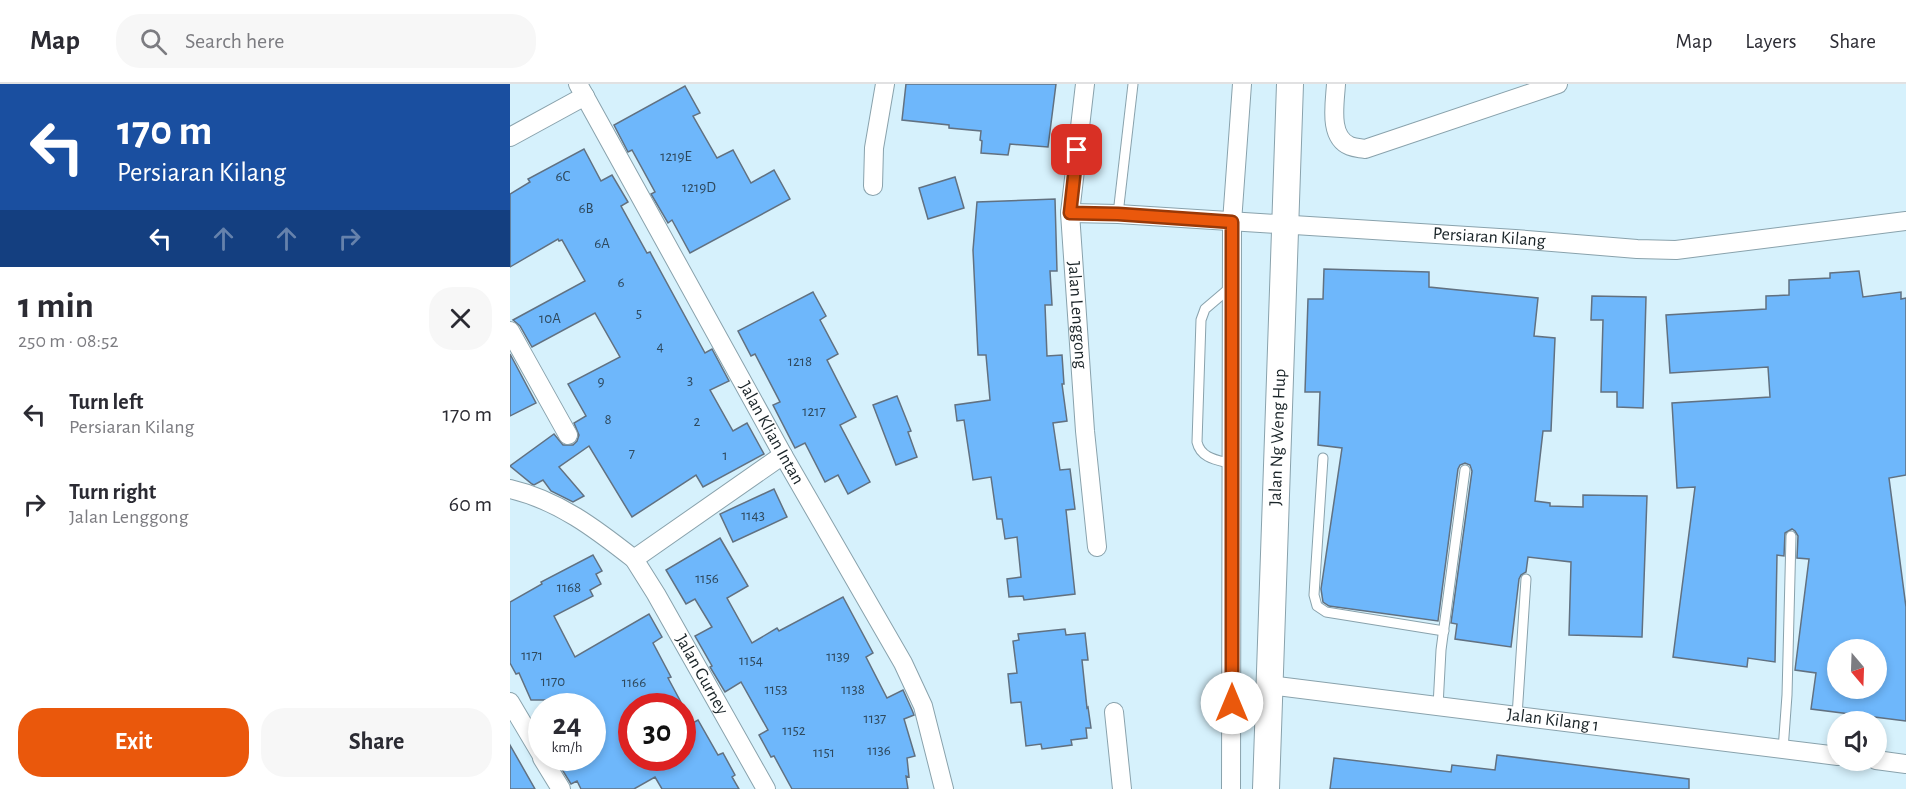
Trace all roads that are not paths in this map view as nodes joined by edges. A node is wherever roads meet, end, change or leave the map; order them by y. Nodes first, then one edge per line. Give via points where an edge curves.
1 (885, 84) edge
2 (1085, 84) edge
3 (1132, 84) edge
4 (1242, 84) edge
5 (1290, 84) edge
6 (1336, 84) edge
7 (1558, 84) edge
8 (581, 90) edge
9 (510, 137) edge
10 (873, 186) dead end
11 (1070, 213) junction
12 (1118, 214) junction
13 (1906, 221) edge
14 (1232, 222) junction
15 (1284, 225) junction
16 (1232, 286) junction
17 (510, 331) edge
18 (568, 435) dead end
19 (783, 455) junction
20 (1323, 458) dead end
21 (1232, 464) junction
22 (1465, 470) dead end
23 (510, 489) edge
24 (1791, 536) dead end
25 (1097, 547) dead end
26 (634, 559) junction
27 (1526, 579) dead end
28 (1444, 631) junction
29 (1269, 686) junction
30 (510, 702) edge
31 (1438, 706) junction
32 (1114, 712) dead end
33 (1517, 716) junction
34 (528, 733) edge
35 (1783, 750) junction
36 (1827, 755) edge
37 (1887, 761) edge
38 (1906, 764) edge
39 (550, 771) edge
40 (561, 789) edge
41 (766, 789) edge
42 (944, 789) edge
43 (1122, 789) edge
44 (1231, 789) edge
45 (1266, 789) edge

1 - 10 street via 874,148
2 - 11 street, Jalan Lenggong
3 - 12 lane
4 - 14 street
5 - 15 main road, Jalan Ng Weng Hup
6 - 7 street via 1334,120 1338,135 1349,146 1365,149
8 - 9 street
8 - 19 street, Jalan Klian Intan
11 - 12 street, Persiaran Kilang
11 - 25 street, Jalan Lenggong
12 - 14 street, Persiaran Kilang
13 - 15 street, Persiaran Kilang via 1676,250
14 - 15 street, Persiaran Kilang
14 - 16 street
15 - 29 main road, Jalan Ng Weng Hup
16 - 21 street
16 - 21 lane via 1205,309 1201,320 1197,442 1204,455
17 - 18 street
19 - 26 street
19 - 42 street, Jalan Klian Intan via 915,687
20 - 28 lane via 1314,595 1317,606 1326,612
21 - 44 street
22 - 28 lane
23 - 26 street, Jalan Gurney via 561,507
24 - 35 lane
26 - 41 street, Jalan Gurney
27 - 33 lane
28 - 31 lane
29 - 31 street, Jalan Kilang 1
29 - 45 main road, Jalan Ng Weng Hup
30 - 34 street
31 - 33 street, Jalan Kilang 1
32 - 43 street
33 - 35 street, Jalan Kilang 1
35 - 36 street, Jalan Kilang 1
37 - 38 street
39 - 40 street

